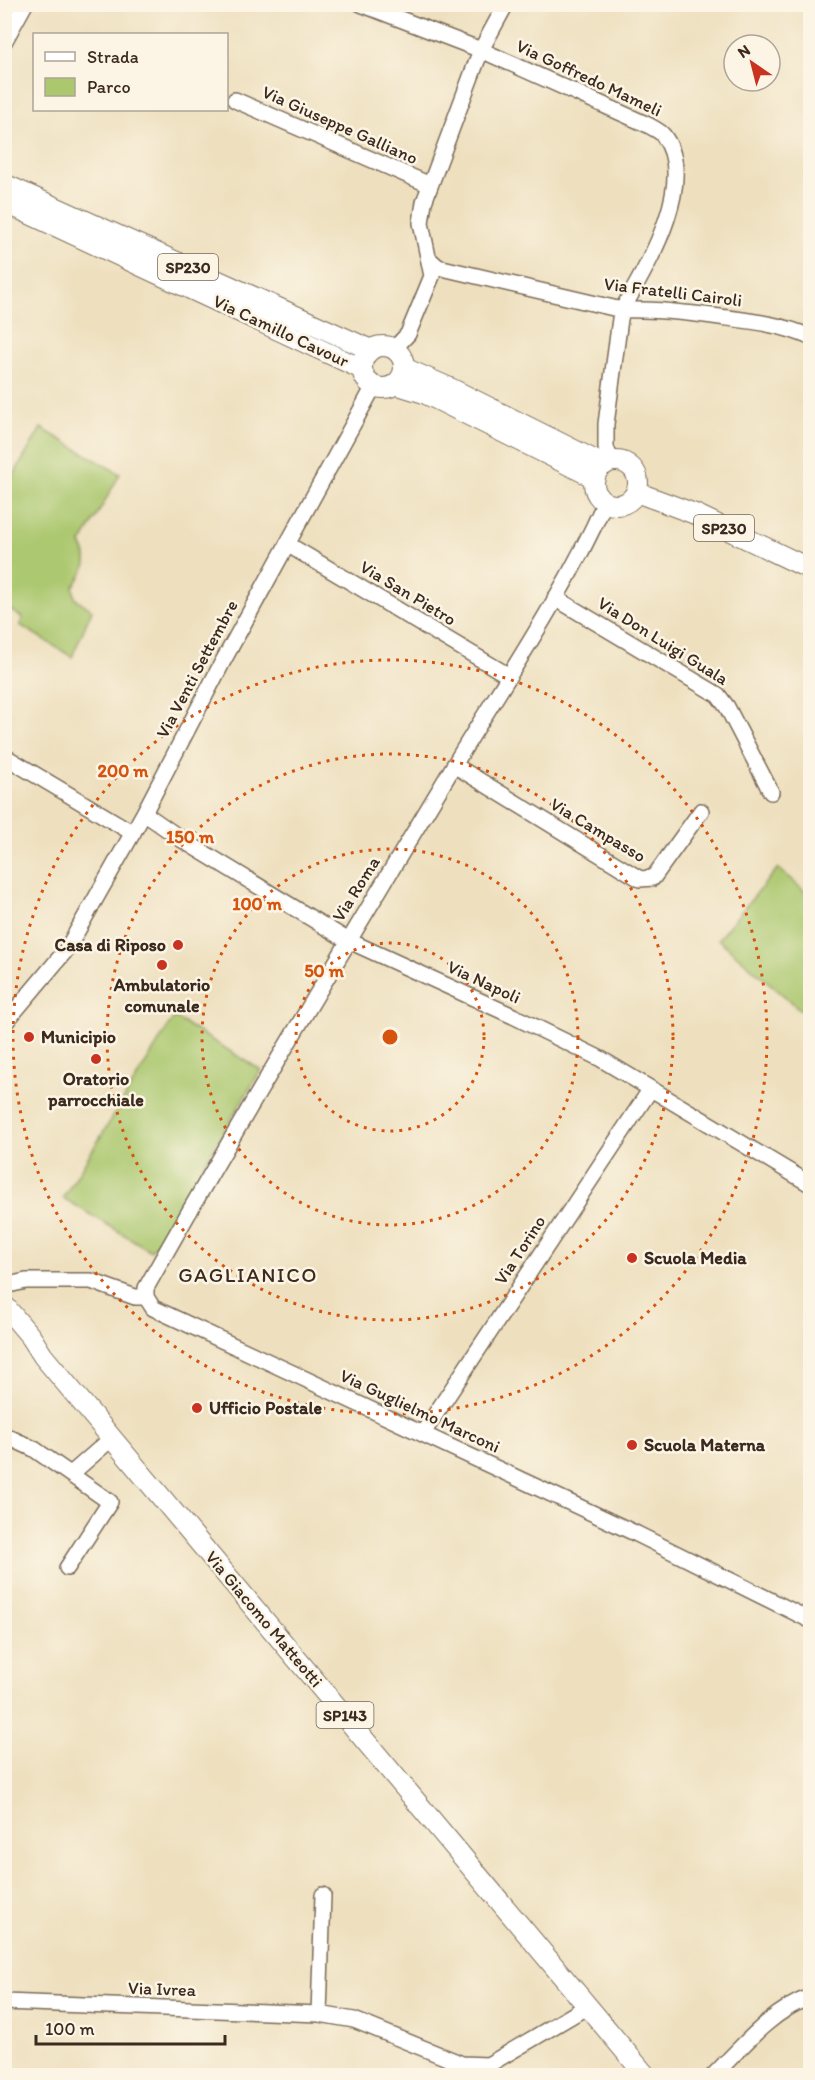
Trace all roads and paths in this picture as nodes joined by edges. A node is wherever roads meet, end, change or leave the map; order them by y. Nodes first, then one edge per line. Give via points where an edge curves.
1 (25, 4) edge
2 (361, 4) edge
3 (506, 4) edge
4 (4, 42) edge
5 (481, 50) junction
6 (236, 100) dead end
7 (4, 184) edge
8 (430, 185) junction
9 (4, 202) edge
10 (428, 258) junction
11 (622, 310) junction
12 (810, 337) edge
13 (394, 349) junction
14 (371, 350) junction
15 (362, 369) junction
16 (399, 376) junction
17 (374, 386) junction
18 (604, 468) junction
19 (636, 492) junction
20 (605, 502) junction
21 (287, 544) junction
22 (810, 569) edge
23 (555, 598) junction
24 (509, 676) junction
25 (4, 756) edge
26 (454, 765) junction
27 (771, 792) dead end
28 (701, 811) dead end
29 (144, 813) junction
30 (133, 832) junction
31 (347, 940) junction
32 (4, 1024) edge
33 (650, 1090) junction
34 (810, 1184) edge
35 (4, 1286) edge
36 (146, 1298) junction
37 (4, 1305) edge
38 (4, 1319) edge
39 (43, 1356) junction
40 (423, 1433) junction
41 (4, 1435) edge
42 (112, 1438) junction
43 (71, 1474) junction
44 (67, 1568) dead end
45 (810, 1620) edge
46 (323, 1895) dead end
47 (810, 1997) edge
48 (4, 2002) edge
49 (588, 2006) junction
50 (319, 2014) junction
51 (646, 2076) edge
52 (713, 2076) edge

1 - 4 street
2 - 5 street, Via Goffredo Mameli
3 - 5 street, Via Giuseppe Galliano
5 - 8 street, Via Giuseppe Galliano
5 - 11 street, Via Goffredo Mameli via 662,133 675,169 674,194 662,234
6 - 8 street, Via Giuseppe Galliano
7 - 14 main road, Via Camillo Cavour / SP230
8 - 10 street, Via Giuseppe Galliano via 421,223
9 - 15 main road, Via Camillo Cavour / SP230
10 - 11 street, Via Fratelli Cairoli via 438,267
10 - 13 street, Via Giuseppe Galliano via 432,276 408,334
11 - 12 street, Via Fratelli Cairoli via 646,309 770,324
11 - 18 street, Via Goffredo Mameli
13 - 14 main road, Via Camillo Cavour / SP230 via 382,346
13 - 16 main road via 401,357
14 - 15 main road, Via Camillo Cavour
15 - 17 main road, Via Camillo Cavour / SP230
16 - 17 main road via 385,388
16 - 18 main road via 424,393
17 - 21 street, Via Venti Settembre
18 - 19 main road via 625,464 635,472
18 - 20 main road via 596,492
19 - 20 main road via 619,505
19 - 22 main road, SP230 via 695,514
20 - 23 street, Via Roma
21 - 24 street, Via San Pietro
21 - 29 street, Via Venti Settembre
23 - 24 street, Via Roma
23 - 27 street, Via Don Luigi Guala via 718,696 728,706
24 - 26 street, Via Roma
25 - 30 street
26 - 28 street, Via Campasso via 640,879 653,878
26 - 31 street, Via Roma
29 - 30 street, Via Venti Settembre
29 - 31 street, Via Napoli
30 - 32 street, Via Venti Settembre via 67,949
31 - 33 street, Via Napoli via 601,1059
31 - 36 street, Via Roma via 146,1288
33 - 34 street, Via Napoli
33 - 40 street, Via Torino
35 - 36 street, Via Guglielmo Marconi via 26,1281 92,1281
36 - 40 street, Via Guglielmo Marconi via 153,1308
37 - 39 main road, Via Giacomo Matteotti / SP143
38 - 39 main road, Via Giacomo Matteotti / SP143
39 - 42 main road, Via Giacomo Matteotti / SP143
40 - 45 street, Via Guglielmo Marconi
41 - 43 street
42 - 43 street
42 - 49 main road, Via Giacomo Matteotti / SP143
43 - 44 street via 110,1502
46 - 50 street
47 - 52 street via 772,2019
48 - 50 street, Via Ivrea
49 - 50 street, Via Ivrea via 488,2065 462,2064 354,2020
49 - 51 main road, Via Giacomo Matteotti / SP143

